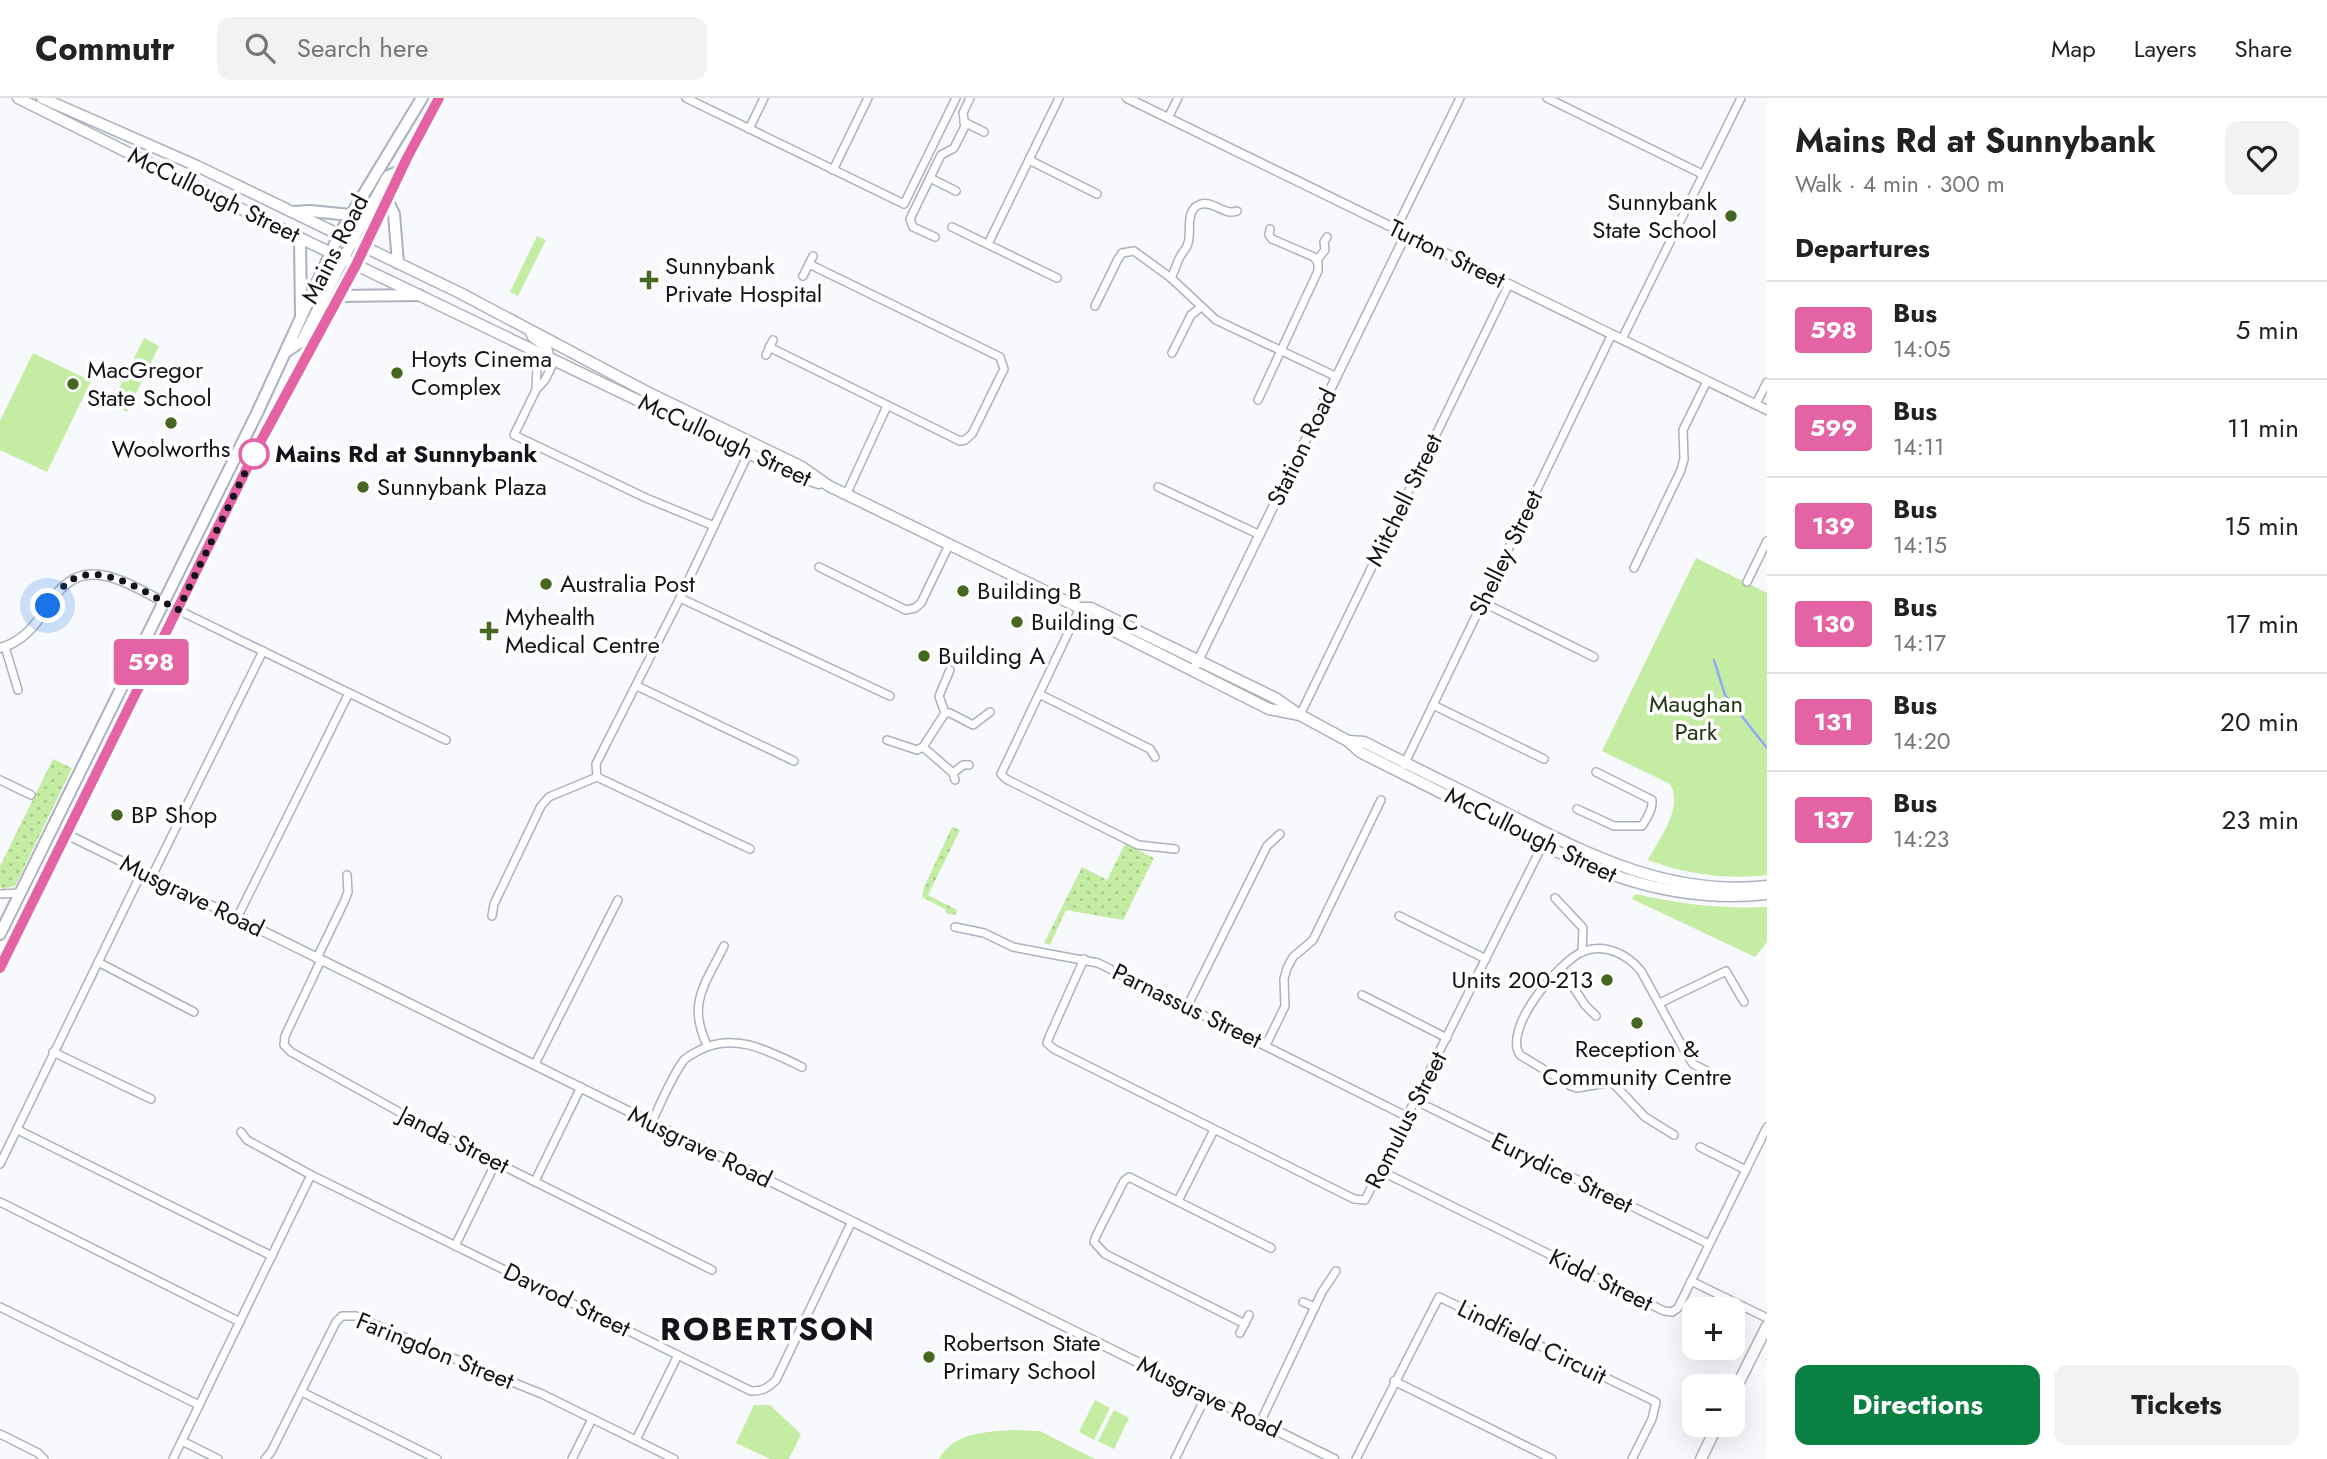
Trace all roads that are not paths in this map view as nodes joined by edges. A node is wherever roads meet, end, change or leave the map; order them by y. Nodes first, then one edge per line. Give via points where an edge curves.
1 (18, 98) edge
2 (43, 98) edge
3 (422, 98) edge
4 (439, 98) edge
5 (686, 98) edge
6 (764, 98) edge
7 (868, 98) edge
8 (956, 98) edge
9 (970, 98) edge
10 (1059, 98) edge
11 (1127, 98) edge
12 (1178, 98) edge
13 (1460, 98) edge
14 (1547, 98) edge
15 (1741, 98) edge
16 (1168, 118) junction
17 (964, 122) junction
18 (749, 129) junction
19 (984, 132) dead end
20 (1029, 160) junction
21 (833, 170) junction
22 (400, 171) junction
23 (1702, 174) junction
24 (930, 178) junction
25 (956, 191) dead end
26 (1097, 194) dead end
27 (387, 201) junction
28 (1237, 211) dead end
29 (293, 212) junction
30 (351, 215) junction
31 (952, 227) dead end
32 (1270, 229) dead end
33 (1396, 229) junction
34 (340, 234) junction
35 (1406, 234) junction
36 (934, 237) dead end
37 (1327, 237) dead end
38 (300, 238) junction
39 (352, 241) junction
40 (988, 244) junction
41 (365, 247) junction
42 (331, 252) junction
43 (344, 258) junction
44 (1317, 260) junction
45 (398, 262) junction
46 (356, 265) junction
47 (803, 276) dead end
48 (1057, 278) dead end
49 (1171, 278) junction
50 (1509, 284) junction
51 (419, 295) junction
52 (339, 296) junction
53 (1095, 306) dead end
54 (1201, 307) junction
55 (301, 317) junction
56 (527, 327) junction
57 (1612, 334) junction
58 (1622, 339) junction
59 (769, 347) dead end
60 (533, 349) junction
61 (1281, 350) junction
62 (286, 352) junction
63 (1172, 354) dead end
64 (552, 358) junction
65 (1337, 377) junction
66 (1707, 381) junction
67 (1767, 382) edge
68 (537, 390) junction
69 (1258, 400) dead end
70 (1756, 404) junction
71 (887, 406) junction
72 (1767, 410) edge
73 (751, 448) junction
74 (1158, 487) dead end
75 (846, 495) junction
76 (714, 526) junction
77 (1260, 535) junction
78 (1767, 541) edge
79 (949, 545) junction
80 (819, 567) dead end
81 (1634, 568) dead end
82 (1747, 582) dead end
83 (680, 598) junction
84 (1482, 602) junction
85 (164, 603) junction
86 (1080, 608) junction
87 (178, 610) junction
88 (3, 647) edge
89 (263, 651) junction
90 (1594, 657) dead end
91 (1199, 660) junction
92 (950, 670) dead end
93 (1193, 671) junction
94 (637, 686) junction
95 (18, 690) dead end
96 (349, 693) junction
97 (1038, 694) junction
98 (890, 696) dead end
99 (1433, 705) junction
100 (990, 712) dead end
101 (945, 713) junction
102 (1300, 715) junction
103 (446, 740) dead end
104 (887, 740) dead end
105 (923, 747) junction
106 (1155, 757) dead end
107 (1544, 759) dead end
108 (794, 761) dead end
109 (969, 765) dead end
110 (1403, 768) junction
111 (1596, 772) dead end
112 (597, 777) junction
113 (0, 780) edge
114 (31, 795) dead end
115 (1381, 800) dead end
116 (1577, 809) dead end
117 (66, 834) junction
118 (1280, 834) dead end
119 (1548, 834) junction
120 (1542, 845) junction
121 (750, 849) dead end
122 (1175, 849) dead end
123 (142, 872) junction
124 (347, 875) dead end
125 (152, 876) junction
126 (1767, 886) edge
127 (20, 893) junction
128 (0, 894) edge
129 (1767, 894) edge
130 (1555, 898) dead end
131 (618, 900) dead end
132 (492, 916) dead end
133 (1399, 916) dead end
134 (237, 918) junction
135 (1, 926) edge
136 (955, 927) dead end
137 (724, 946) dead end
138 (1582, 952) junction
139 (319, 959) junction
140 (1084, 959) junction
141 (1486, 959) junction
142 (98, 962) junction
143 (0, 968) edge
144 (1561, 968) junction
145 (1362, 995) dead end
146 (1744, 1002) dead end
147 (1660, 1003) junction
148 (1187, 1007) junction
149 (194, 1012) dead end
150 (1596, 1016) dead end
151 (1447, 1038) junction
152 (707, 1045) junction
153 (1266, 1045) junction
154 (53, 1052) junction
155 (535, 1064) junction
156 (802, 1066) dead end
157 (1707, 1071) dead end
158 (581, 1087) junction
159 (151, 1099) dead end
160 (1416, 1101) junction
161 (1408, 1117) junction
162 (651, 1124) junction
163 (1767, 1127) edge
164 (18, 1130) junction
165 (1214, 1130) junction
166 (241, 1132) dead end
167 (1674, 1135) dead end
168 (1700, 1147) dead end
169 (496, 1162) junction
170 (0, 1164) edge
171 (1746, 1170) junction
172 (1381, 1171) junction
173 (310, 1175) junction
174 (535, 1181) junction
175 (1178, 1201) junction
176 (0, 1202) edge
177 (852, 1221) junction
178 (1709, 1244) junction
179 (455, 1245) junction
180 (1271, 1248) dead end
181 (271, 1256) junction
182 (712, 1270) dead end
183 (1336, 1271) dead end
184 (1692, 1281) junction
185 (1303, 1302) dead end
186 (0, 1307) edge
187 (1315, 1307) junction
188 (1249, 1315) dead end
189 (1767, 1318) edge
190 (240, 1322) junction
191 (1245, 1324) junction
192 (1767, 1326) edge
193 (1240, 1333) dead end
194 (678, 1355) junction
195 (1743, 1374) edge
196 (1394, 1381) junction
197 (302, 1392) junction
198 (1206, 1396) junction
199 (199, 1405) junction
200 (592, 1419) junction
201 (1261, 1423) junction
202 (0, 1434) edge
203 (1712, 1437) edge
204 (636, 1440) junction
205 (182, 1441) junction
206 (44, 1459) edge
207 (173, 1459) edge
208 (218, 1459) edge
209 (265, 1459) edge
210 (437, 1459) edge
211 (572, 1459) edge
212 (674, 1459) edge
213 (1175, 1459) edge
214 (1334, 1459) edge
215 (1356, 1459) edge
216 (1552, 1459) edge
217 (1632, 1459) edge
218 (1701, 1459) edge

1 - 38 main road, McCullough Street
2 - 29 main road, McCullough Street
3 - 30 main road, Mains Road
4 - 22 main road, Mains Road
5 - 18 street
6 - 18 street
7 - 21 street
8 - 21 street via 904,204
9 - 17 street
10 - 20 street
11 - 16 street, Turton Street
12 - 16 street
13 - 33 street
14 - 23 street
15 - 23 street
16 - 33 street, Turton Street
17 - 19 street
17 - 24 street via 954,148 941,155
18 - 21 street
20 - 26 street
20 - 40 street
22 - 27 main road, Mains Road
22 - 39 main road via 388,176
23 - 58 street
24 - 25 street
24 - 36 street via 910,219
27 - 41 main road, Mains Road
27 - 45 main road via 394,214
28 - 49 street via 1227,213 1201,204 1194,209 1188,244
29 - 30 main road
29 - 34 main road, McCullough Street
30 - 34 main road, Mains Road
31 - 40 street
32 - 44 street via 1272,239
33 - 35 street, Turton Street
34 - 39 main road, McCullough Street
34 - 42 main road, Mains Road
35 - 50 street, Turton Street
35 - 65 street, Station Road
37 - 44 street
38 - 42 main road, McCullough Street
38 - 55 main road
39 - 41 main road, McCullough Street
39 - 43 main road
40 - 48 street
41 - 45 main road, McCullough Street
41 - 46 main road, Mains Road
42 - 43 main road, McCullough Street
42 - 55 main road, Mains Road
43 - 46 main road, McCullough Street
43 - 62 main road via 302,341
44 - 61 street via 1315,281
45 - 56 main road, McCullough Street
46 - 51 main road, McCullough Street
46 - 52 main road, Mains Road
47 - 71 street via 811,260 1000,357 1003,363 972,434 965,440
49 - 53 street via 1134,251 1127,251 1118,259
49 - 54 street
50 - 57 street, Turton Street
50 - 102 street, Mitchell Street
51 - 52 main road
51 - 60 main road, McCullough Street
52 - 87 main road, Mains Road via 262,438
54 - 61 street via 1216,320
54 - 63 street
55 - 62 main road, Mains Road
56 - 64 street
56 - 73 main road, McCullough Street
57 - 58 street, Turton Street
57 - 84 street, Shelley Street
58 - 66 street, Turton Street
59 - 71 street
60 - 64 main road, McCullough Street
60 - 68 street
61 - 65 street
61 - 69 street
62 - 85 main road, Mains Road
64 - 68 street
64 - 73 main road, McCullough Street
65 - 77 street, Station Road
66 - 70 street, Turton Street
66 - 81 street via 1683,430 1681,470
67 - 70 street
68 - 76 street via 514,435
70 - 72 street, Turton Street
71 - 75 street
73 - 75 main road, McCullough Street via 797,477
73 - 76 street
74 - 77 street
75 - 79 main road, McCullough Street
76 - 83 street
77 - 91 street, Station Road
78 - 82 street
79 - 80 street via 921,603 906,610
79 - 86 main road, McCullough Street
83 - 94 street
83 - 98 street
84 - 90 street
84 - 99 street, Shelley Street
85 - 87 street
85 - 88 street via 110,576 83,575 62,588 27,633
85 - 127 main road, Mains Road
86 - 91 main road, McCullough Street via 1091,608
86 - 93 main road, McCullough Street via 1088,618
86 - 97 street
87 - 89 street
87 - 117 main road, Mains Road
88 - 95 street
89 - 96 street
89 - 125 street
91 - 93 street, Station Road
91 - 102 main road, McCullough Street
92 - 101 street via 939,696
93 - 102 main road, McCullough Street via 1269,709
94 - 108 street
94 - 112 street via 596,764
96 - 103 street
96 - 134 street
97 - 106 street via 1150,749
97 - 122 street via 1001,774 1138,845
99 - 107 street
99 - 110 street, Shelley Street
100 - 101 street via 973,726
101 - 105 street
102 - 110 main road, McCullough Street via 1348,741 1364,742
104 - 105 street via 917,750
105 - 109 street via 954,777 963,765
110 - 119 main road, McCullough Street
110 - 120 main road, McCullough Street
111 - 116 street via 1652,800 1645,821 1642,826 1614,827
112 - 121 street
112 - 132 street via 549,797 541,806
113 - 114 street
115 - 153 street via 1313,940 1287,968 1285,1006
117 - 123 street, Musgrave Road
117 - 143 main road, Mains Road
118 - 148 street via 1267,846
119 - 120 street, Romulus Street
119 - 126 main road, McCullough Street via 1632,871 1668,881 1706,888
120 - 129 main road, McCullough Street via 1605,873 1659,889 1739,897
120 - 141 street, Romulus Street
123 - 125 street, Musgrave Road
123 - 142 street
124 - 139 street via 348,892
125 - 134 street, Musgrave Road
127 - 128 street
127 - 135 main road, Mains Road
130 - 138 street via 1583,928
131 - 155 street
133 - 141 street
134 - 139 street, Musgrave Road
136 - 140 street, Parnassus Street via 984,933 1013,947
137 - 152 street via 696,1010
138 - 144 street
138 - 147 street via 1606,949 1633,961
139 - 155 street, Musgrave Road
139 - 169 street, Janda Street via 284,1045
140 - 148 street, Parnassus Street
140 - 165 street, Romulus Street via 1047,1043
141 - 151 street, Romulus Street
142 - 149 street
142 - 154 street
144 - 150 street
144 - 167 street via 1525,1012 1516,1049 1520,1055 1577,1088 1612,1082 1645,1117
145 - 151 street
146 - 147 street via 1726,971
147 - 157 street via 1693,1064
148 - 153 street, Parnassus Street
151 - 160 street, Romulus Street
152 - 156 street via 748,1044
152 - 162 street via 686,1057
153 - 161 street, Parnassus Street
154 - 159 street
154 - 164 street
155 - 158 street, Musgrave Road
158 - 162 street, Musgrave Road
158 - 174 street
160 - 161 street, Romulus Street
160 - 178 street, Eurydice Street
161 - 172 street, Romulus Street
162 - 177 street, Musgrave Road
163 - 171 street, Kidd Street
164 - 170 street
164 - 181 street
165 - 172 street, Romulus Street via 1354,1199 1365,1200
165 - 175 street
166 - 173 street, Davrod Street via 247,1140
168 - 171 street
169 - 174 street, Janda Street
169 - 179 street
171 - 178 street, Kidd Street
172 - 184 street, Kidd Street via 1664,1311 1678,1308
173 - 179 street, Davrod Street
173 - 181 street
174 - 182 street, Janda Street
175 - 180 street
175 - 191 street via 1129,1177 1094,1242 1099,1250
176 - 190 street
177 - 194 street, Davrod Street via 769,1387 751,1391
177 - 198 street, Musgrave Road
178 - 184 street, Kidd Street
179 - 194 street, Davrod Street
181 - 190 street
183 - 187 street
184 - 189 street
185 - 187 street
186 - 199 street
187 - 201 street
188 - 191 street
190 - 199 street
191 - 193 street
192 - 195 main road
194 - 204 street
196 - 215 street, Lindfield Circuit
196 - 216 street
196 - 217 street, Lindfield Circuit via 1439,1297 1656,1402
197 - 200 street, Faringdon Street via 336,1322 342,1316 356,1316
197 - 209 street, Faringdon Street
197 - 210 street
198 - 201 street, Musgrave Road
198 - 213 street
199 - 205 street
200 - 204 street, Faringdon Street
200 - 211 street
201 - 214 street, Musgrave Road
202 - 206 street
203 - 218 main road
204 - 212 street, Faringdon Street
205 - 207 street
205 - 208 street

